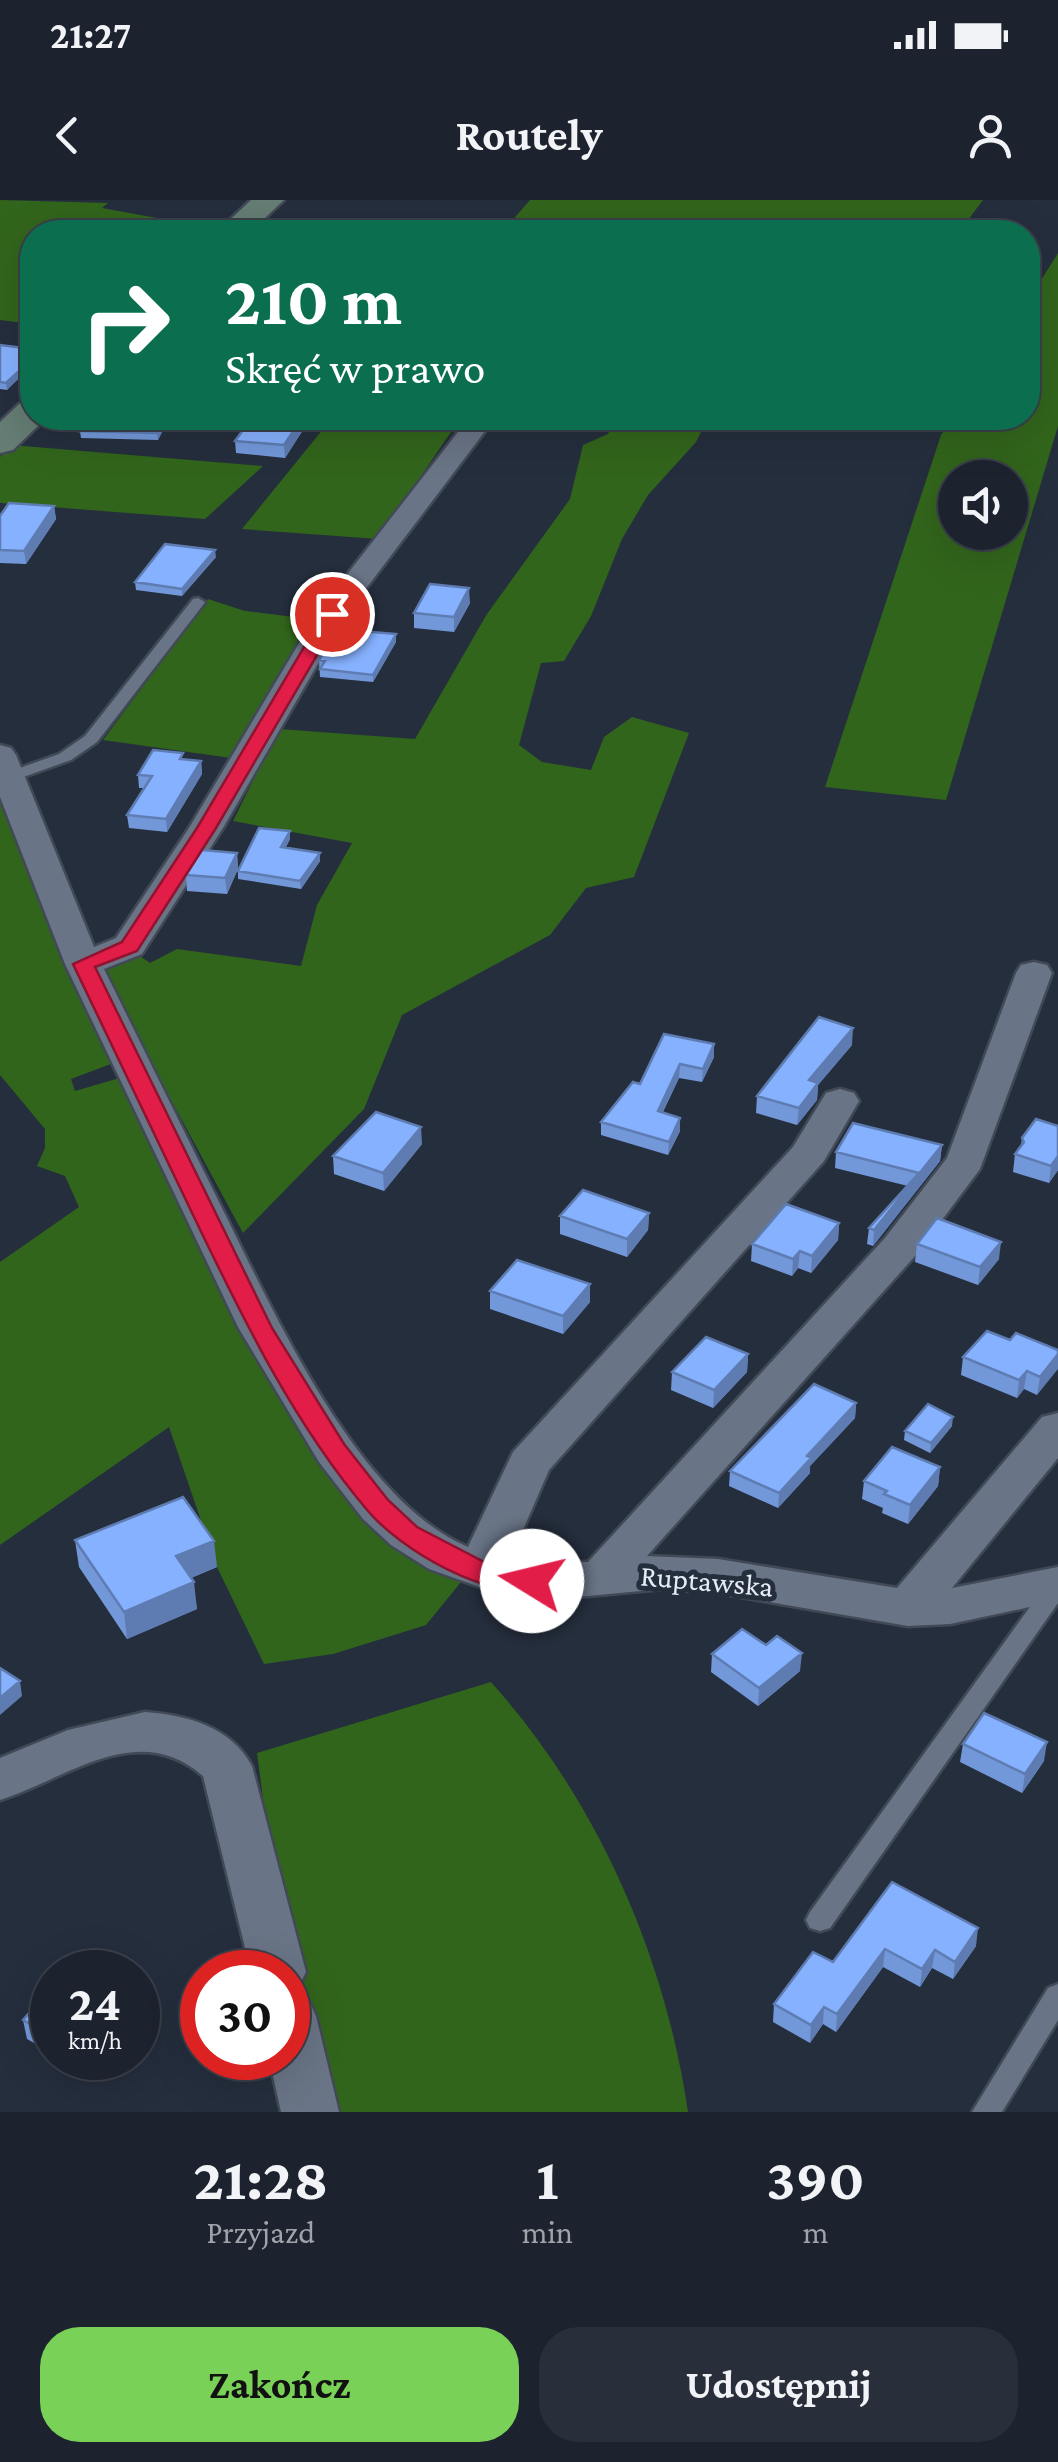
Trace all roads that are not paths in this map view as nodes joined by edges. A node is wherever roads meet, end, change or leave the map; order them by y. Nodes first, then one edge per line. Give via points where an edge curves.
1 (269, 200) edge
2 (246, 220) edge
3 (20, 423) edge
4 (473, 430) edge
5 (0, 442) edge
6 (198, 602) dead end
7 (4, 766) edge
8 (83, 964) junction
9 (1034, 973) dead end
10 (840, 1101) dead end
11 (1058, 1428) edge
12 (482, 1572) junction
13 (603, 1576) junction
14 (1058, 1584) edge
15 (908, 1608) junction
16 (0, 1780) edge
17 (820, 1920) dead end
18 (272, 1950) edge
19 (1058, 1996) edge
20 (303, 2080) edge
21 (310, 2112) edge
22 (986, 2112) edge

1 - 2 street
3 - 5 street
4 - 8 street via 332,614 130,946
6 - 7 lane via 90,739 65,756
7 - 8 street, Ruptawska
8 - 12 street, Ruptawska via 251,1310 335,1451 408,1533
9 - 13 street via 966,1160 900,1247
10 - 12 street via 810,1153 529,1463
11 - 15 street
12 - 13 street, Ruptawska via 556,1582
13 - 15 street, Ruptawska via 718,1576
14 - 15 street, Ruptawska
14 - 17 lane
16 - 18 street via 117,1733 179,1732 213,1751 226,1766
19 - 22 lane
20 - 21 street

